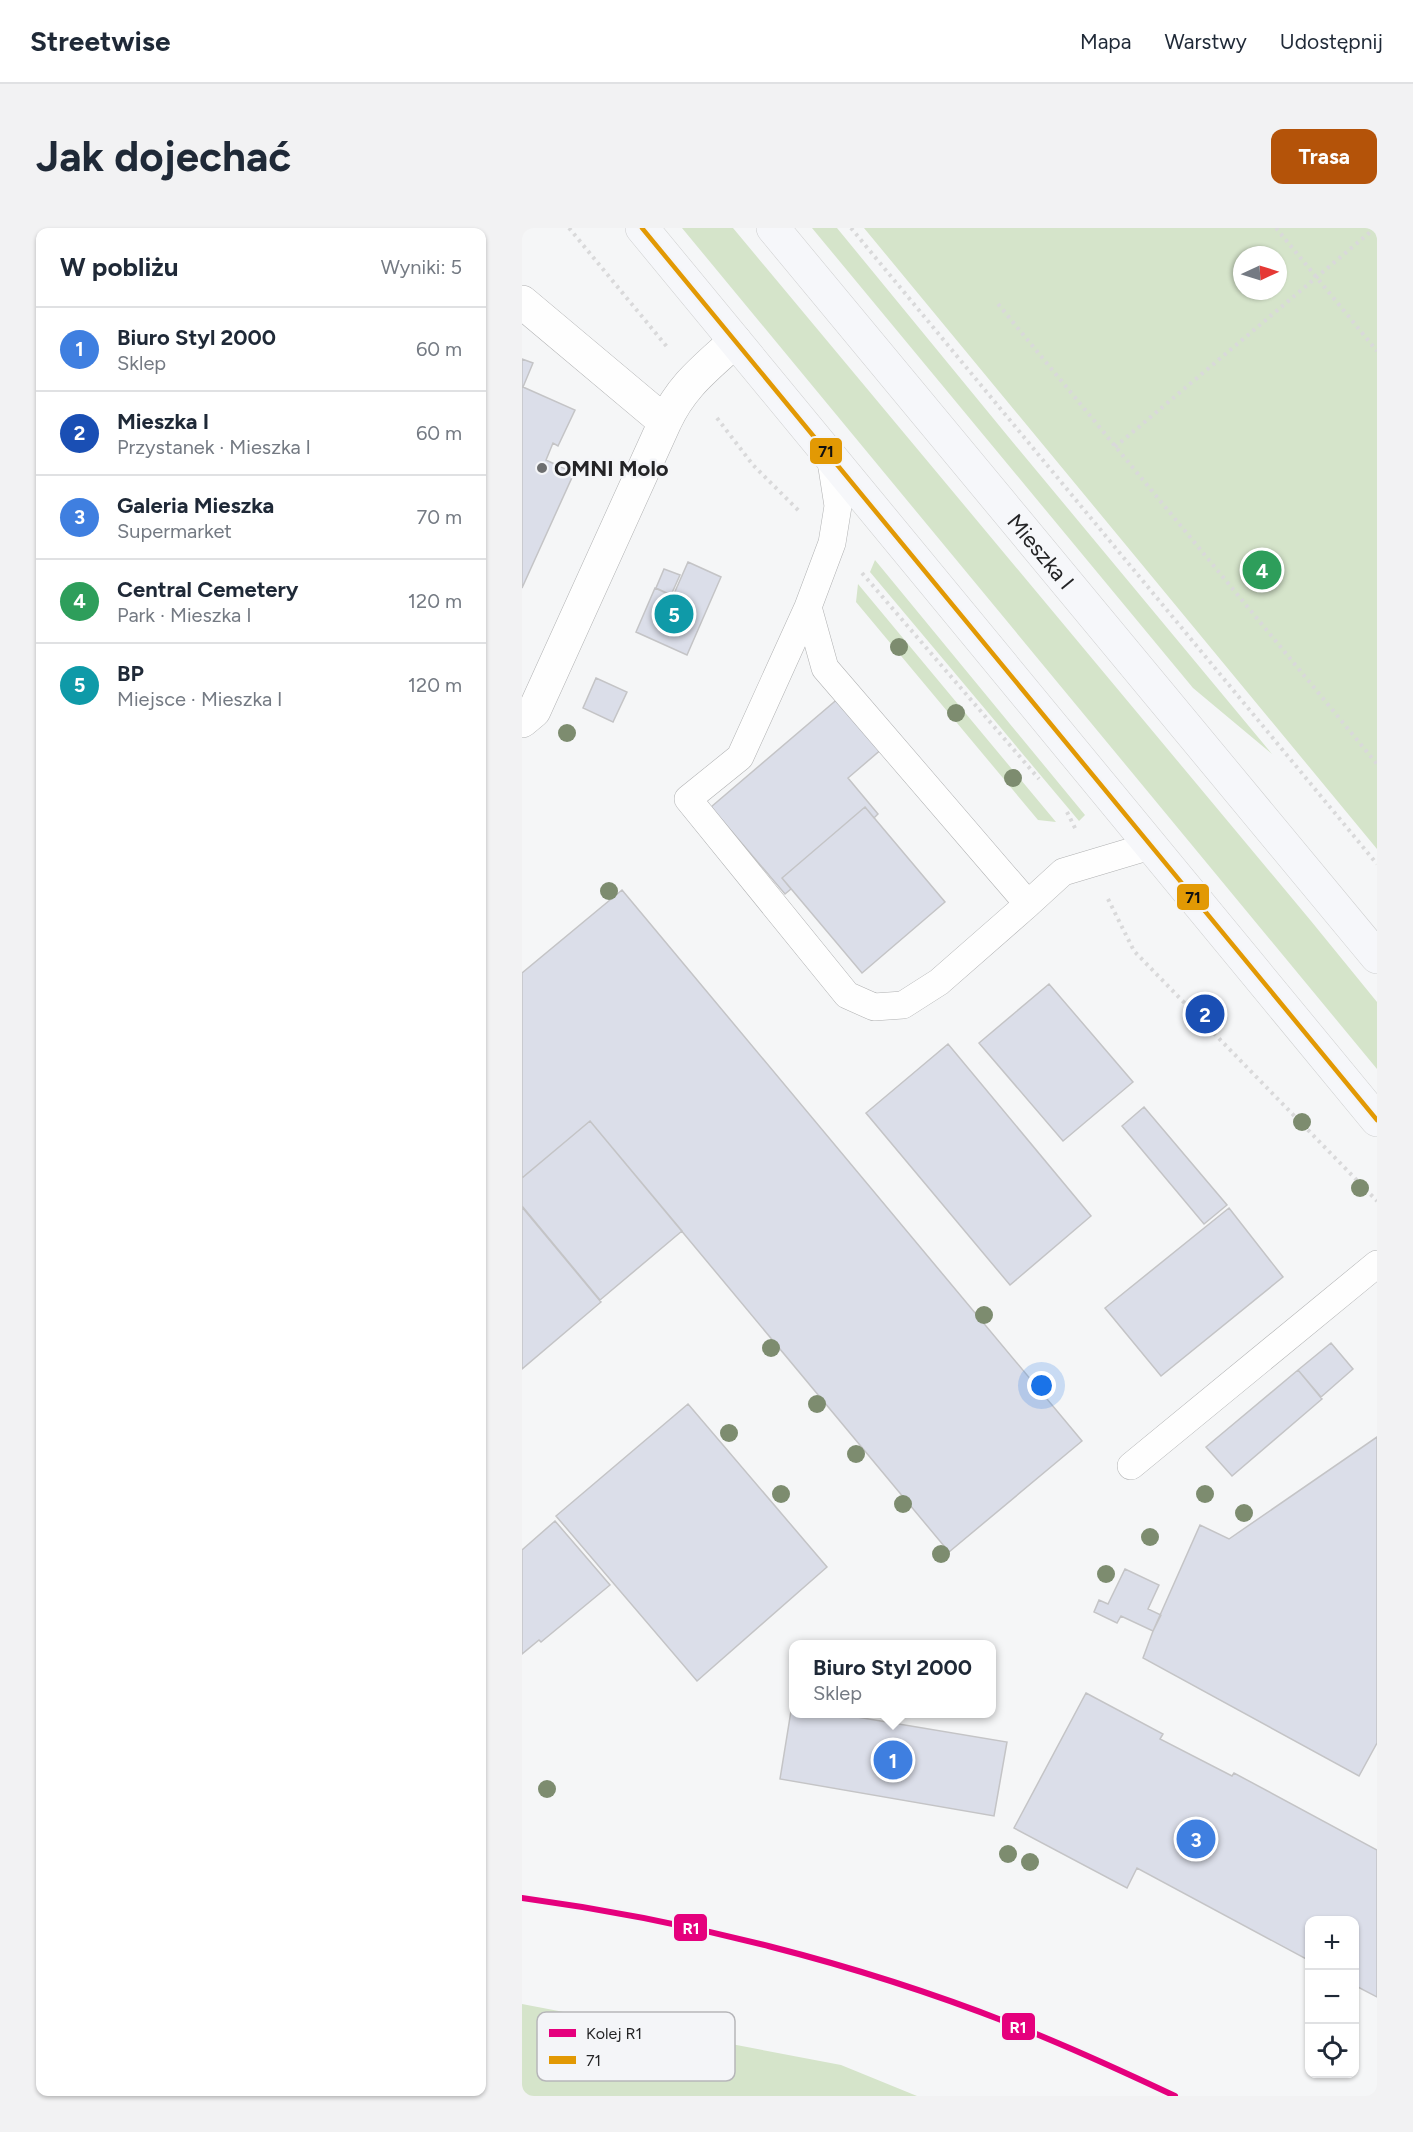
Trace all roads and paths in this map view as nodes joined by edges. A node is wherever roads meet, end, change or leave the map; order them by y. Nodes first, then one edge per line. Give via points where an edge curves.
1 (569, 228) edge
2 (642, 228) edge
3 (773, 228) edge
4 (851, 228) edge
5 (1276, 228) edge
6 (1375, 228) edge
7 (1316, 277) junction
8 (522, 302) edge
9 (998, 304) dead end
10 (735, 341) junction
11 (1377, 351) edge
12 (688, 384) junction
13 (665, 422) junction
14 (1115, 447) junction
15 (830, 455) junction
16 (832, 543) junction
17 (808, 607) junction
18 (522, 721) edge
19 (1377, 764) edge
20 (1045, 787) dead end
21 (1060, 805) dead end
22 (1150, 846) junction
23 (1091, 864) junction
24 (1377, 864) edge
25 (1028, 904) junction
26 (1377, 957) edge
27 (1377, 1120) edge
28 (1377, 1201) edge
29 (1377, 1264) edge
30 (1131, 1466) dead end

1 - 12 path via 670,349
2 - 10 main road
3 - 26 main road, Mieszka I
4 - 24 path
5 - 7 path
6 - 7 path
7 - 11 path
7 - 14 path
8 - 13 street
9 - 14 path
10 - 12 street
10 - 15 main road
12 - 13 street
12 - 16 path via 753,465
13 - 18 street via 534,711
14 - 19 path
15 - 16 lane via 838,506
15 - 22 main road
16 - 17 lane
16 - 20 path via 873,584
17 - 25 lane via 825,668
17 - 25 lane via 740,757 688,799 847,995 874,1007 903,1005 939,982
21 - 23 path
22 - 23 lane
22 - 27 main road
23 - 25 lane via 1063,872
23 - 28 path via 1134,951
29 - 30 lane

